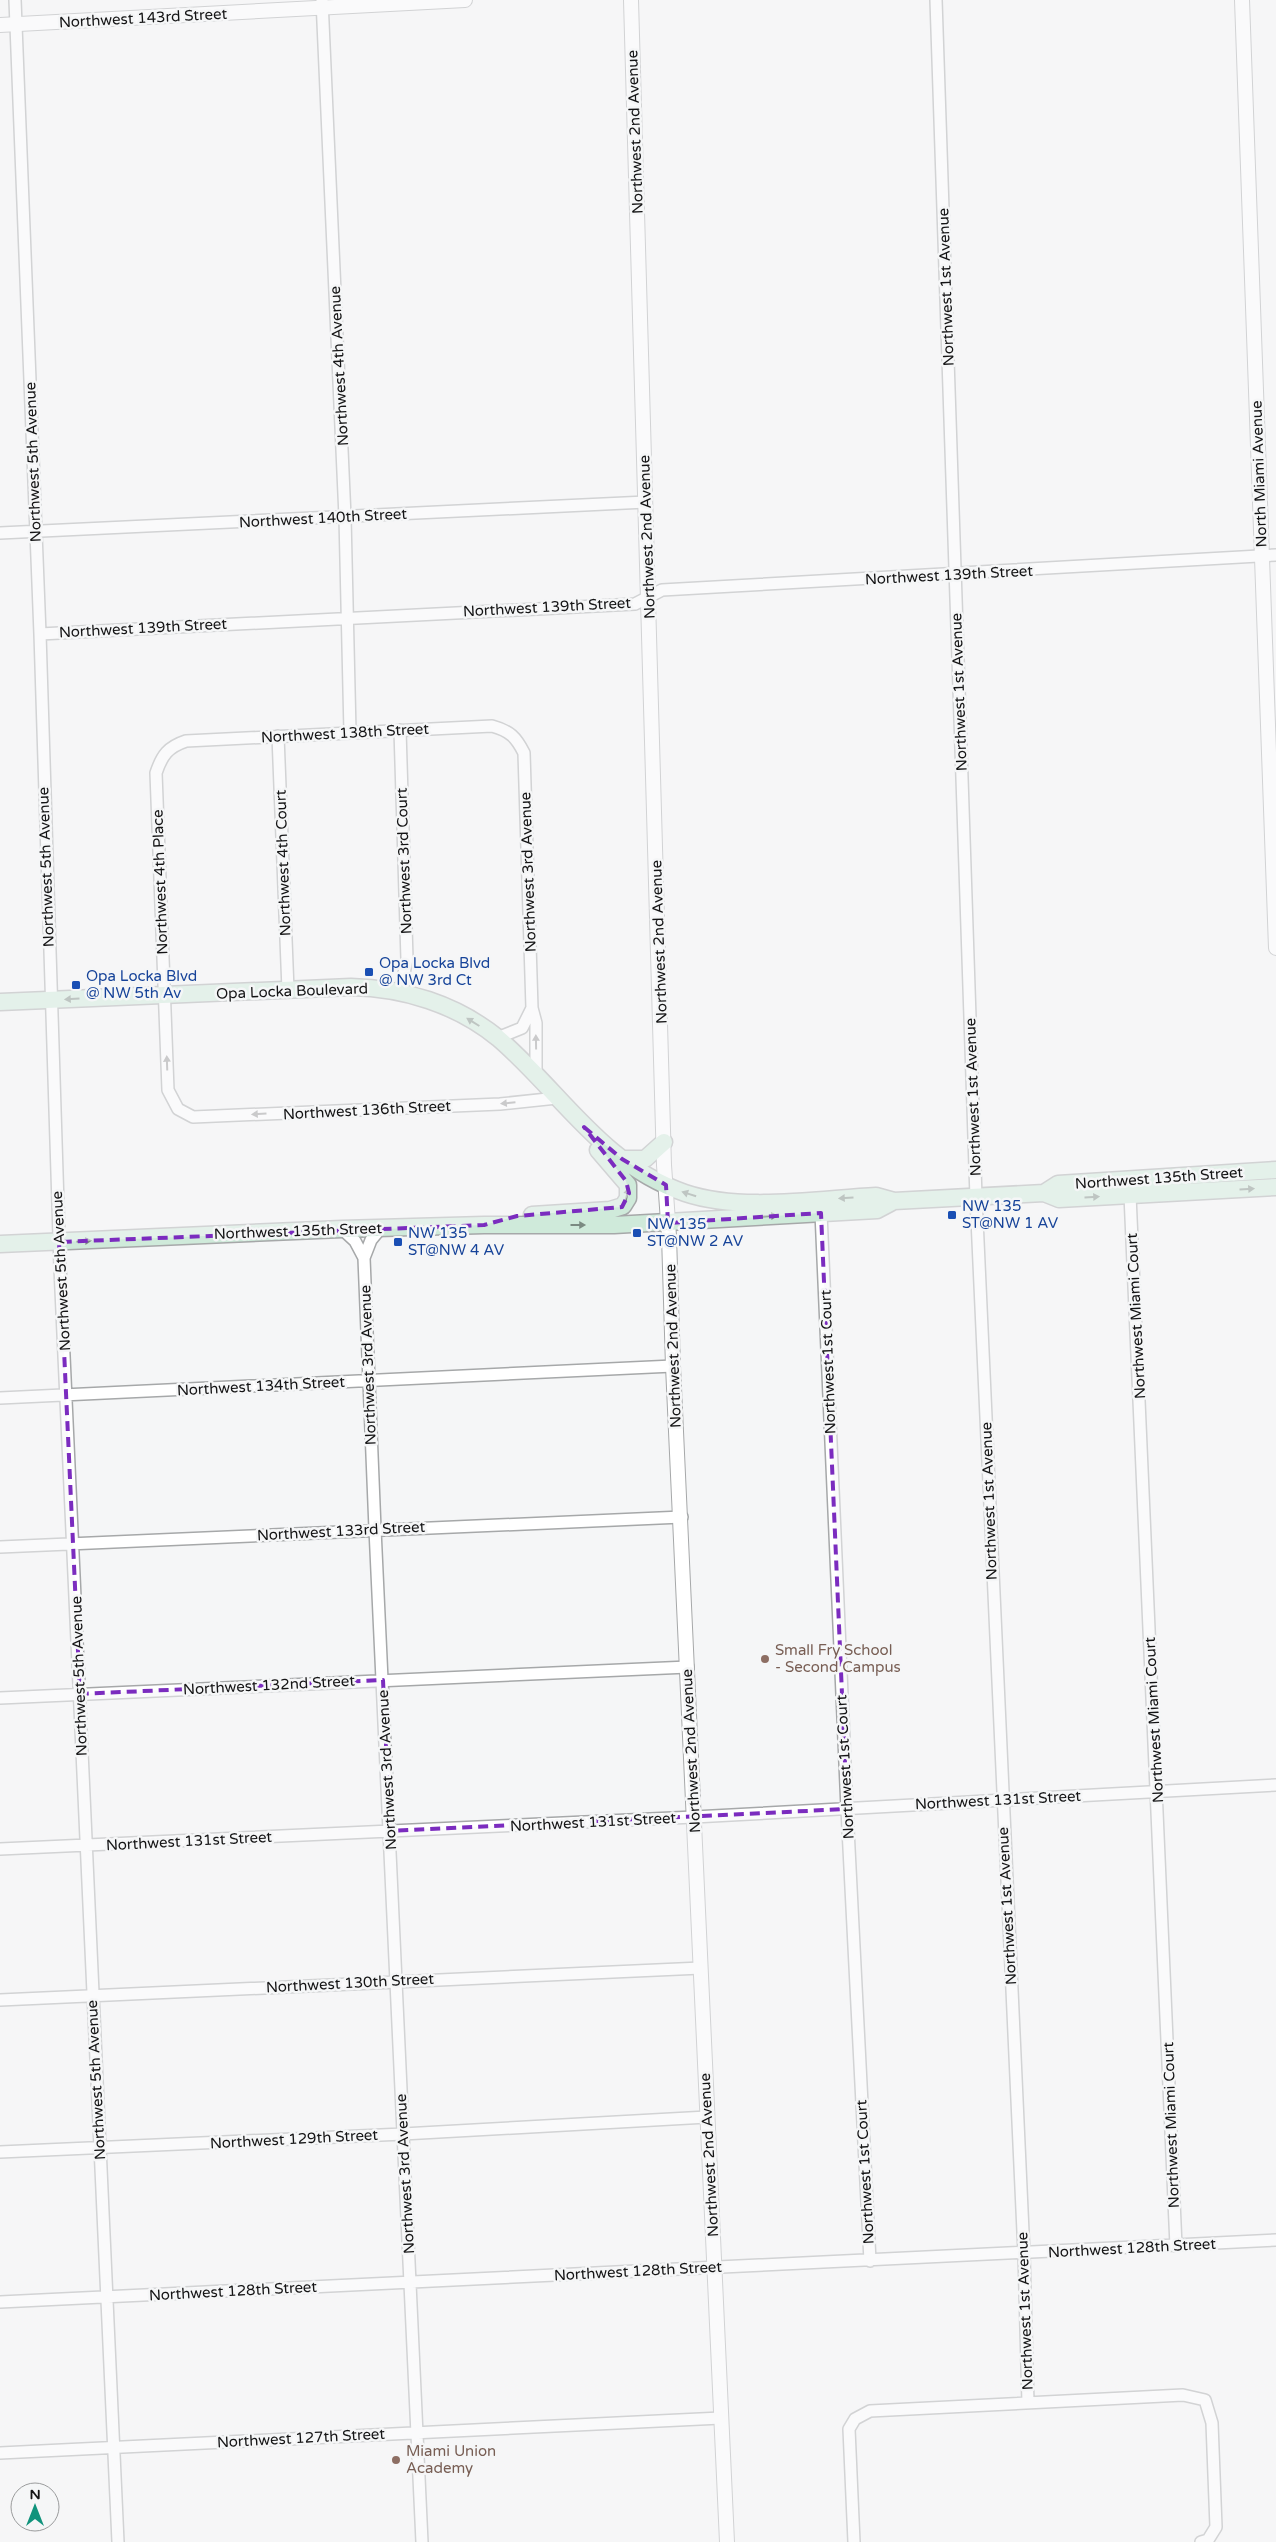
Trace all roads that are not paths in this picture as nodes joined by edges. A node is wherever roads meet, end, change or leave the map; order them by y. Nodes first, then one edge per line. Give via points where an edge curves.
1 (15, 0) edge
2 (465, 0) edge
3 (631, 0) edge
4 (936, 0) edge
5 (1242, 0) edge
6 (322, 5) edge
7 (15, 24) junction
8 (0, 25) edge
9 (646, 502) junction
10 (345, 518) junction
11 (36, 531) junction
12 (0, 533) edge
13 (1269, 556) edge
14 (955, 575) junction
15 (649, 598) junction
16 (346, 618) junction
17 (40, 634) junction
18 (400, 730) junction
19 (350, 732) junction
20 (278, 736) junction
21 (516, 738) joint
22 (171, 746) joint
23 (1276, 948) edge
24 (288, 990) junction
25 (400, 992) junction
26 (164, 995) junction
27 (50, 1000) junction
28 (0, 1002) edge
29 (532, 1008) junction
30 (497, 1038) junction
31 (536, 1076) junction
32 (557, 1098) junction
33 (178, 1109) joint
34 (584, 1128) junction
35 (664, 1142) junction
36 (622, 1159) junction
37 (1276, 1170) edge
38 (1192, 1175) junction
39 (666, 1185) junction
40 (1276, 1187) edge
41 (1044, 1193) junction
42 (1130, 1195) junction
43 (976, 1197) junction
44 (749, 1202) junction
45 (894, 1202) junction
46 (821, 1213) junction
47 (668, 1217) junction
48 (484, 1225) junction
49 (381, 1228) junction
50 (342, 1229) junction
51 (59, 1242) junction
52 (0, 1244) edge
53 (364, 1258) junction
54 (673, 1366) junction
55 (369, 1380) junction
56 (67, 1396) junction
57 (0, 1398) edge
58 (682, 1517) junction
59 (375, 1529) junction
60 (73, 1544) junction
61 (0, 1547) edge
62 (688, 1667) junction
63 (382, 1680) junction
64 (80, 1694) junction
65 (0, 1698) edge
66 (1276, 1784) edge
67 (1158, 1791) junction
68 (1002, 1799) junction
69 (847, 1809) junction
70 (694, 1817) junction
71 (390, 1831) junction
72 (86, 1846) junction
73 (0, 1849) edge
74 (701, 1968) junction
75 (396, 1980) junction
76 (92, 1995) junction
77 (0, 2000) edge
78 (707, 2117) junction
79 (403, 2134) junction
80 (100, 2148) junction
81 (0, 2152) edge
82 (1276, 2240) edge
83 (1176, 2246) junction
84 (1024, 2254) junction
85 (870, 2261) junction
86 (715, 2268) junction
87 (412, 2281) junction
88 (107, 2297) junction
89 (0, 2302) edge
90 (1028, 2403) junction
91 (721, 2418) junction
92 (416, 2432) junction
93 (113, 2447) junction
94 (0, 2452) edge
95 (1204, 2541) edge
96 (118, 2542) edge
97 (422, 2542) edge
98 (727, 2542) edge
99 (854, 2542) edge

1 - 7 street, Northwest 5th Avenue
2 - 6 street, Northwest 143rd Street
3 - 9 street, Northwest 2nd Avenue
4 - 14 street, Northwest 1st Avenue
5 - 13 street, North Miami Avenue
6 - 7 street, Northwest 143rd Street
6 - 10 street, Northwest 4th Avenue
7 - 8 street, Northwest 143rd Street
7 - 11 street, Northwest 5th Avenue
9 - 10 street, Northwest 140th Street
9 - 15 street, Northwest 2nd Avenue
10 - 11 street, Northwest 140th Street
10 - 16 street, Northwest 4th Avenue
11 - 12 street, Northwest 140th Street
11 - 17 street, Northwest 5th Avenue
13 - 14 street, Northwest 139th Street
13 - 23 street, North Miami Avenue
14 - 15 street, Northwest 139th Street via 662,590
14 - 43 street, Northwest 1st Avenue
15 - 16 street, Northwest 139th Street via 635,604
15 - 35 street, Northwest 2nd Avenue
16 - 17 street, Northwest 139th Street
16 - 19 street, Northwest 4th Avenue
17 - 27 street, Northwest 5th Avenue
18 - 19 street, Northwest 138th Street
18 - 21 street, Northwest 138th Street via 492,726 508,730
18 - 25 street, Northwest 3rd Court via 407,959
19 - 20 street, Northwest 138th Street
20 - 22 street, Northwest 138th Street via 186,741
20 - 24 street, Northwest 4th Court
21 - 29 street, Northwest 3rd Avenue via 524,753
22 - 26 street, Northwest 4th Place via 163,754 156,773
24 - 25 main road, Opa Locka Boulevard via 357,987
24 - 26 main road, Opa Locka Boulevard
30 -> 25 main road, Opa Locka Boulevard via 451,1009
26 -> 27 main road, Opa Locka Boulevard
33 -> 26 street, Northwest 4th Place via 168,1090
27 - 28 main road, Opa Locka Boulevard
27 - 51 street, Northwest 5th Avenue
29 - 30 street via 522,1028
31 -> 29 street, Northwest 3rd Avenue via 536,1023
30 - 31 main road, Opa Locka Boulevard
31 - 32 main road, Opa Locka Boulevard
32 -> 33 street, Northwest 136th Street via 500,1104 193,1117
32 - 34 main road, Opa Locka Boulevard
34 - 36 main road, Opa Locka Boulevard
48 -> 34 main road via 517,1216 610,1210 623,1206 628,1198 628,1185 599,1152
35 - 36 main road via 645,1159
35 - 39 street, Northwest 2nd Avenue
36 - 39 main road, Opa Locka Boulevard
37 - 38 main road, Northwest 135th Street
38 - 41 main road, Northwest 135th Street via 1058,1184
38 - 42 main road via 1177,1184 1135,1186
44 -> 39 main road, Northwest 135th Street via 698,1197
39 - 47 street, Northwest 2nd Avenue
42 -> 40 main road, Northwest 135th Street
41 -> 42 main road, Northwest 135th Street via 1059,1199
41 - 43 main road, Northwest 135th Street
42 - 67 street, Northwest Miami Court
43 - 45 main road, Northwest 135th Street
43 - 68 street, Northwest 1st Avenue
45 -> 44 main road, Northwest 135th Street via 876,1196
44 - 47 main road via 728,1209
45 - 46 main road, Northwest 135th Street via 877,1210
47 -> 46 main road, Northwest 135th Street
46 - 69 street, Northwest 1st Court
48 -> 47 main road, Northwest 135th Street via 614,1225
47 - 54 street, Northwest 2nd Avenue
48 - 49 main road, Northwest 135th Street
49 - 50 main road, Northwest 135th Street
49 - 53 street, Northwest 3rd Avenue via 371,1240
51 -> 50 main road, Northwest 135th Street
50 - 53 street, Northwest 3rd Avenue via 355,1241
51 - 52 main road, Northwest 135th Street
51 - 56 street, Northwest 5th Avenue
53 - 55 street, Northwest 3rd Avenue
54 - 55 street, Northwest 134th Street
54 - 58 street, Northwest 2nd Avenue
55 - 56 street, Northwest 134th Street
55 - 59 street, Northwest 3rd Avenue
56 - 57 street, Northwest 134th Street
56 - 60 street, Northwest 5th Avenue
58 - 59 street, Northwest 133rd Street
58 - 62 street, Northwest 2nd Avenue
59 - 60 street, Northwest 133rd Street
59 - 63 street, Northwest 3rd Avenue
60 - 61 street, Northwest 133rd Street
60 - 64 street, Northwest 5th Avenue
62 - 63 street, Northwest 132nd Street
62 - 70 street, Northwest 2nd Avenue
63 - 64 street, Northwest 132nd Street
63 - 71 street, Northwest 3rd Avenue
64 - 65 street, Northwest 132nd Street
64 - 72 street, Northwest 5th Avenue
66 - 67 street, Northwest 131st Street
67 - 68 street, Northwest 131st Street
67 - 83 street, Northwest Miami Court
68 - 69 street, Northwest 131st Street
68 - 84 street, Northwest 1st Avenue
69 - 70 street, Northwest 131st Street
69 - 85 street, Northwest 1st Court
70 - 71 street, Northwest 131st Street
70 - 74 street, Northwest 2nd Avenue
71 - 72 street, Northwest 131st Street
71 - 75 street, Northwest 3rd Avenue
72 - 73 street, Northwest 131st Street
72 - 76 street, Northwest 5th Avenue
74 - 75 street, Northwest 130th Street
74 - 78 street, Northwest 2nd Avenue
75 - 76 street, Northwest 130th Street
75 - 79 street, Northwest 3rd Avenue
76 - 77 street, Northwest 130th Street
76 - 80 street, Northwest 5th Avenue
78 - 79 street, Northwest 129th Street
78 - 86 street, Northwest 2nd Avenue
79 - 80 street, Northwest 129th Street
79 - 87 street, Northwest 3rd Avenue
80 - 81 street, Northwest 129th Street
80 - 88 street, Northwest 5th Avenue
82 - 83 street, Northwest 128th Street
83 - 84 street, Northwest 128th Street
84 - 85 street, Northwest 128th Street
84 - 90 street, Northwest 1st Avenue
85 - 86 street, Northwest 128th Street
86 - 87 street, Northwest 128th Street
86 - 91 street, Northwest 2nd Avenue
87 - 88 street, Northwest 128th Street
87 - 92 street
88 - 89 street, Northwest 128th Street
88 - 93 street, Northwest 5th Avenue
90 - 95 street via 1183,2395 1205,2400 1212,2423 1216,2527
90 - 99 street via 870,2411 855,2419 849,2429
91 - 92 street, Northwest 127th Street
91 - 98 street, Northwest 2nd Avenue
92 - 93 street, Northwest 127th Street
92 - 97 street
93 - 94 street, Northwest 127th Street
93 - 96 street, Northwest 5th Avenue

